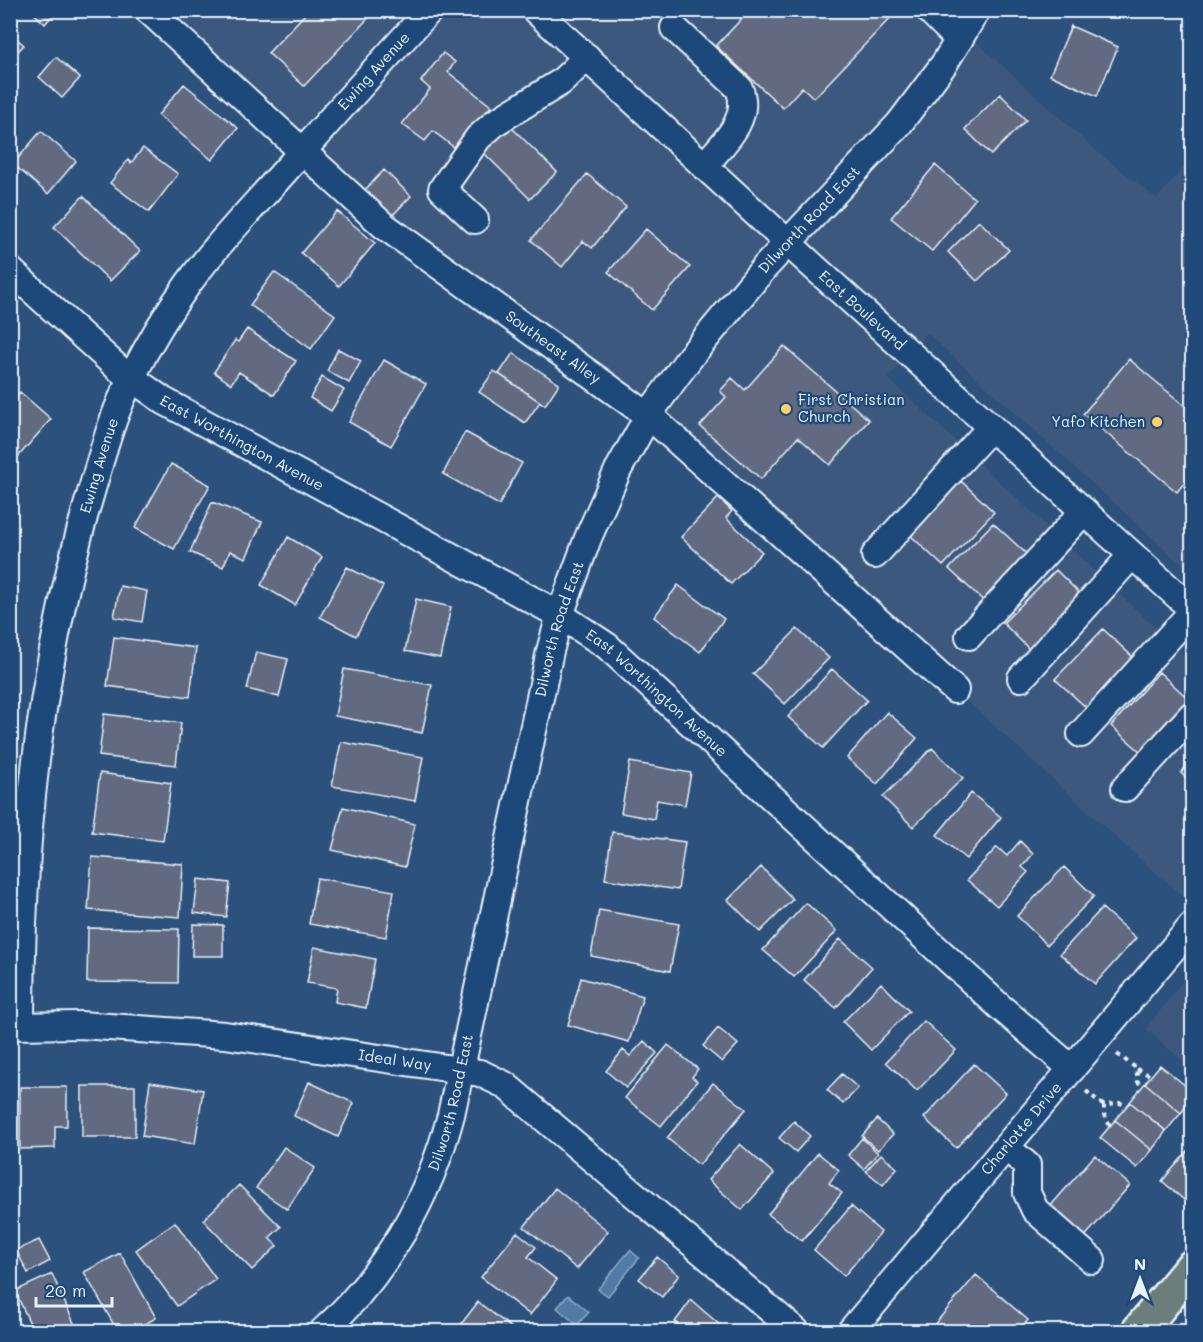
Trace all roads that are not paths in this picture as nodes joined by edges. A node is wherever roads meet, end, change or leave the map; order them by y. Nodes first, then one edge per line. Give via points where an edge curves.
1 (148, 10) edge
2 (430, 10) edge
3 (535, 10) edge
4 (929, 10) edge
5 (977, 10) edge
6 (674, 28) dead end
7 (959, 40) junction
8 (587, 57) junction
9 (302, 151) junction
10 (705, 165) junction
11 (475, 220) dead end
12 (788, 243) junction
13 (10, 270) edge
14 (131, 378) junction
15 (649, 416) junction
16 (991, 427) junction
17 (1084, 511) junction
18 (874, 555) dead end
19 (1132, 555) junction
20 (1192, 610) edge
21 (560, 615) junction
22 (969, 636) dead end
23 (1021, 678) dead end
24 (955, 690) dead end
25 (1192, 715) edge
26 (1081, 734) dead end
27 (1125, 788) dead end
28 (1192, 926) edge
29 (16, 1025) edge
30 (461, 1069) junction
31 (1072, 1069) junction
32 (1006, 1147) junction
33 (1092, 1260) dead end
34 (1192, 1267) edge
35 (322, 1332) edge
36 (797, 1332) edge
37 (850, 1332) edge
38 (1138, 1332) edge

1 - 9 street, Southeast Alley
2 - 9 street, Ewing Avenue
3 - 8 street, East Boulevard
4 - 7 street
5 - 7 street, Dilworth Road East
6 - 10 street via 739,88 743,99 738,125
7 - 12 street, Dilworth Road East via 899,124
8 - 10 street, East Boulevard
8 - 11 street via 561,82 496,122 478,138 442,189
9 - 14 street, Ewing Avenue via 226,235 188,284
9 - 15 street, Southeast Alley via 383,225
10 - 12 street, East Boulevard
12 - 15 street, Dilworth Road East via 691,356
12 - 16 street, East Boulevard
13 - 14 street, East Worthington Avenue
14 - 21 street, East Worthington Avenue via 164,401
14 - 29 street, Ewing Avenue via 102,456 74,552 39,724 27,839
15 - 21 street, Dilworth Road East via 618,470
15 - 24 street, Southeast Alley
16 - 17 street, East Boulevard
16 - 18 street
17 - 19 street, East Boulevard
17 - 22 street
19 - 20 street, East Boulevard
19 - 23 street
20 - 26 street
21 - 30 street, Dilworth Road East
21 - 31 street, East Worthington Avenue via 607,646
25 - 27 street
28 - 31 street, Charlotte Drive
29 - 30 street, Ideal Way via 80,1025 225,1035
30 - 35 street, Dilworth Road East via 444,1142 424,1194 377,1272
30 - 36 street, Ideal Way via 505,1085
31 - 32 street, Charlotte Drive
32 - 33 street via 1027,1165 1027,1193 1035,1210
32 - 37 street, Charlotte Drive
34 - 38 main road

